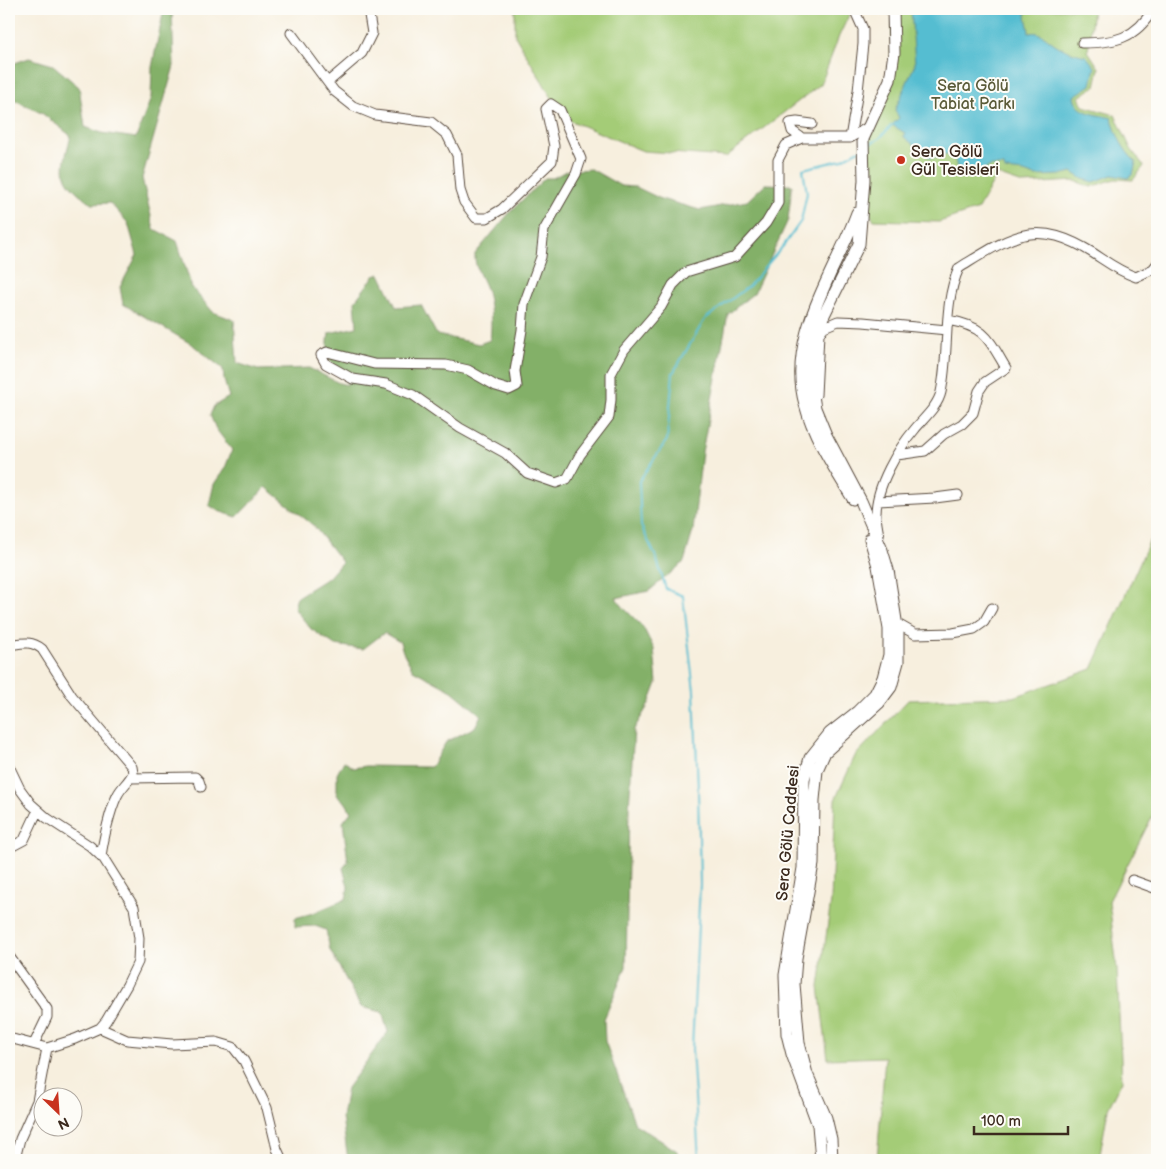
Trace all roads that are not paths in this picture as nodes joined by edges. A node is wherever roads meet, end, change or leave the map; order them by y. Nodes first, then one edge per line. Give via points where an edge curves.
1 (368, 9) edge
2 (854, 9) edge
3 (893, 9) edge
4 (1154, 9) edge
5 (291, 33) dead end
6 (1082, 43) dead end
7 (328, 82) junction
8 (812, 124) dead end
9 (868, 127) junction
10 (802, 138) junction
11 (850, 138) junction
12 (861, 202) junction
13 (1157, 264) edge
14 (948, 320) junction
15 (947, 330) junction
16 (815, 408) junction
17 (816, 434) junction
18 (896, 456) junction
19 (958, 495) dead end
20 (878, 500) junction
21 (882, 550) junction
22 (878, 566) junction
23 (992, 608) dead end
24 (892, 621) junction
25 (9, 645) edge
26 (9, 766) edge
27 (131, 778) junction
28 (201, 787) dead end
29 (38, 810) junction
30 (9, 848) edge
31 (101, 857) junction
32 (1132, 880) dead end
33 (1157, 889) edge
34 (9, 956) edge
35 (100, 1028) junction
36 (9, 1038) edge
37 (34, 1044) junction
38 (48, 1048) junction
39 (17, 1160) edge
40 (282, 1160) edge
41 (821, 1160) edge
42 (832, 1160) edge

1 - 7 street via 372,33 362,53
2 - 11 street via 862,29 863,44
3 - 9 main road, Sera Gölü Caddesi via 894,52 890,80
4 - 6 street via 1147,21 1124,38 1106,43
5 - 7 street
7 - 10 street via 352,106 375,115 431,122 447,135 457,155 464,202 476,218 486,218 502,209 552,161 554,146 546,109 551,104 560,110 581,159 544,230 541,257 524,304 515,371 517,386 509,390 468,370 446,365 374,364 327,352 321,355 326,364 353,379 386,384 413,395 460,428 505,453 528,473 556,483 567,479 580,455 609,417 611,374 624,350 686,272 735,257 766,223 778,203 778,160 786,145
8 - 10 street via 790,123 792,131
9 - 11 street
9 - 12 main road, Sera Gölü Caddesi via 864,139
10 - 11 street
12 - 16 main road, Sera Gölü Caddesi via 859,244 818,327 812,347 809,372
12 - 17 main road, Sera Gölü Caddesi via 819,296 801,356 804,403
13 - 14 street via 1136,277 1062,237 1038,233 1017,236 959,268 951,293
14 - 15 street
14 - 18 street via 981,330 1006,368 984,382 972,412 962,424 924,451
15 - 16 street via 846,322 824,327 819,334
15 - 18 street via 941,394
16 - 17 street
16 - 21 main road, Sera Gölü Caddesi via 862,500
17 - 22 main road, Sera Gölü Caddesi via 853,500
18 - 20 street
19 - 20 street
20 - 21 street via 876,514
21 - 22 street
21 - 24 main road, Sera Gölü Caddesi via 888,570
22 - 24 main road, Sera Gölü Caddesi
23 - 24 street via 984,622 974,629 954,633 915,634
24 - 41 main road, Sera Gölü Caddesi via 883,678 874,694 830,733 810,758 804,778 803,868 785,975 787,1034 818,1125
24 - 42 main road, Sera Gölü Caddesi via 898,662 891,687 879,703 825,752 817,770 813,864 796,958 794,984 799,1043 826,1118
25 - 27 street via 27,642 42,649 72,696 132,767
26 - 29 street via 20,789
27 - 28 street via 195,777
27 - 31 street via 117,796
29 - 30 street via 24,840
29 - 31 street
31 - 35 street via 134,907 139,938 138,962
32 - 33 street
34 - 37 street via 47,1009 47,1017
35 - 38 street
35 - 40 street via 126,1040 172,1044 216,1042 233,1047 244,1061 267,1108
36 - 37 street
37 - 38 street
38 - 39 street via 37,1101 20,1139

